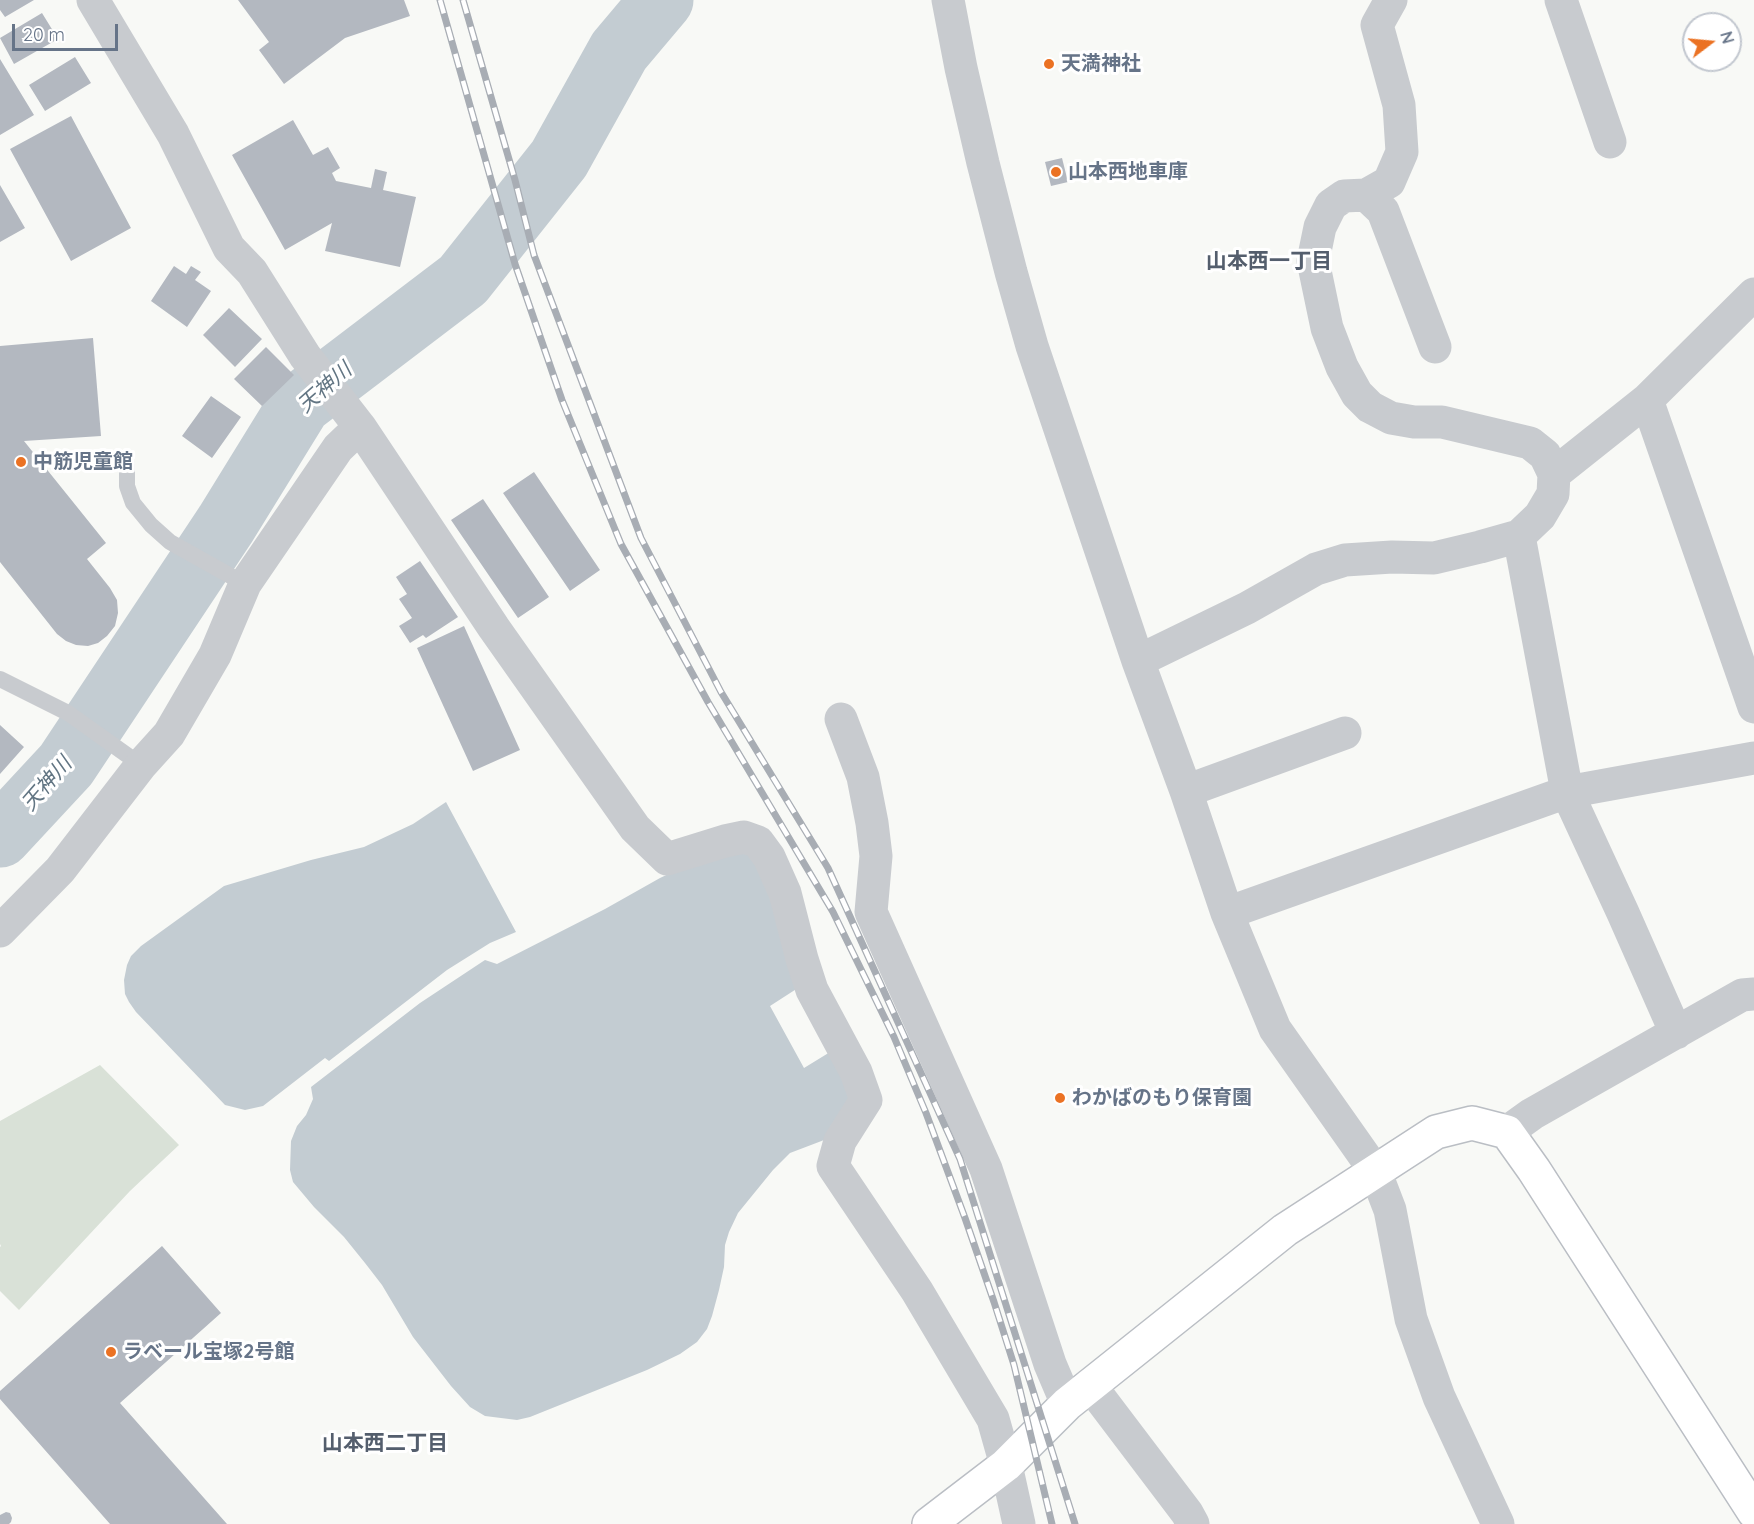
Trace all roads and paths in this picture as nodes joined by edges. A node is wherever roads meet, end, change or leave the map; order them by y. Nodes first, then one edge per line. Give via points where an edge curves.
1 (93, 0) edge
2 (948, 0) edge
3 (1391, 0) edge
4 (1561, 0) edge
5 (1611, 142) dead end
6 (1366, 195) junction
7 (1754, 294) edge
8 (1435, 347) dead end
9 (1647, 400) junction
10 (353, 418) junction
11 (127, 465) dead end
12 (1554, 474) junction
13 (1519, 536) junction
14 (234, 578) junction
15 (1138, 661) junction
16 (0, 679) edge
17 (1754, 707) edge
18 (841, 719) dead end
19 (1345, 733) dead end
20 (131, 757) junction
21 (1754, 758) edge
22 (1186, 791) junction
23 (1567, 792) junction
24 (1227, 913) junction
25 (0, 931) edge
26 (1754, 994) edge
27 (1676, 1033) junction
28 (1507, 1132) junction
29 (1375, 1171) junction
30 (1079, 1395) junction
31 (1006, 1465) junction
32 (1754, 1512) edge
33 (929, 1524) edge
34 (1019, 1524) edge
35 (1193, 1524) edge
36 (1498, 1524) edge

1 - 10 street via 173,134 229,248 252,272 305,356
2 - 15 street via 983,163 1032,346
3 - 6 street via 1377,25 1399,105 1401,152 1389,182
4 - 5 street
6 - 8 street via 1383,211
6 - 12 street via 1344,196 1331,205 1320,227 1313,261 1327,328 1357,394 1370,407 1391,418 1442,422 1530,442 1545,455
7 - 9 street
9 - 12 street
9 - 17 street
10 - 14 street via 338,448
10 - 31 street via 635,828 667,859 744,837 758,842 769,857 785,893 812,990 856,1072 866,1100 840,1141 833,1166 917,1291 993,1419
11 - 14 lane via 127,486 133,503 151,525 170,542
12 - 13 street via 1553,494 1540,516
13 - 15 street via 1434,558 1345,560 1316,569
13 - 23 street
14 - 20 street via 215,655 169,734
15 - 22 street
16 - 20 lane via 68,713
18 - 30 street via 863,777 872,823 876,856 871,912 986,1169 1050,1364
19 - 22 street
20 - 25 street via 60,870
21 - 23 street
22 - 24 street
23 - 24 street
23 - 27 street
24 - 29 street via 1275,1029
26 - 27 street via 1742,995
27 - 28 street
28 - 29 street via 1472,1123 1436,1132
28 - 32 street
29 - 30 street via 1285,1230
29 - 36 street via 1390,1210 1411,1319 1439,1397
30 - 31 street
30 - 35 street
31 - 33 street
31 - 34 street

